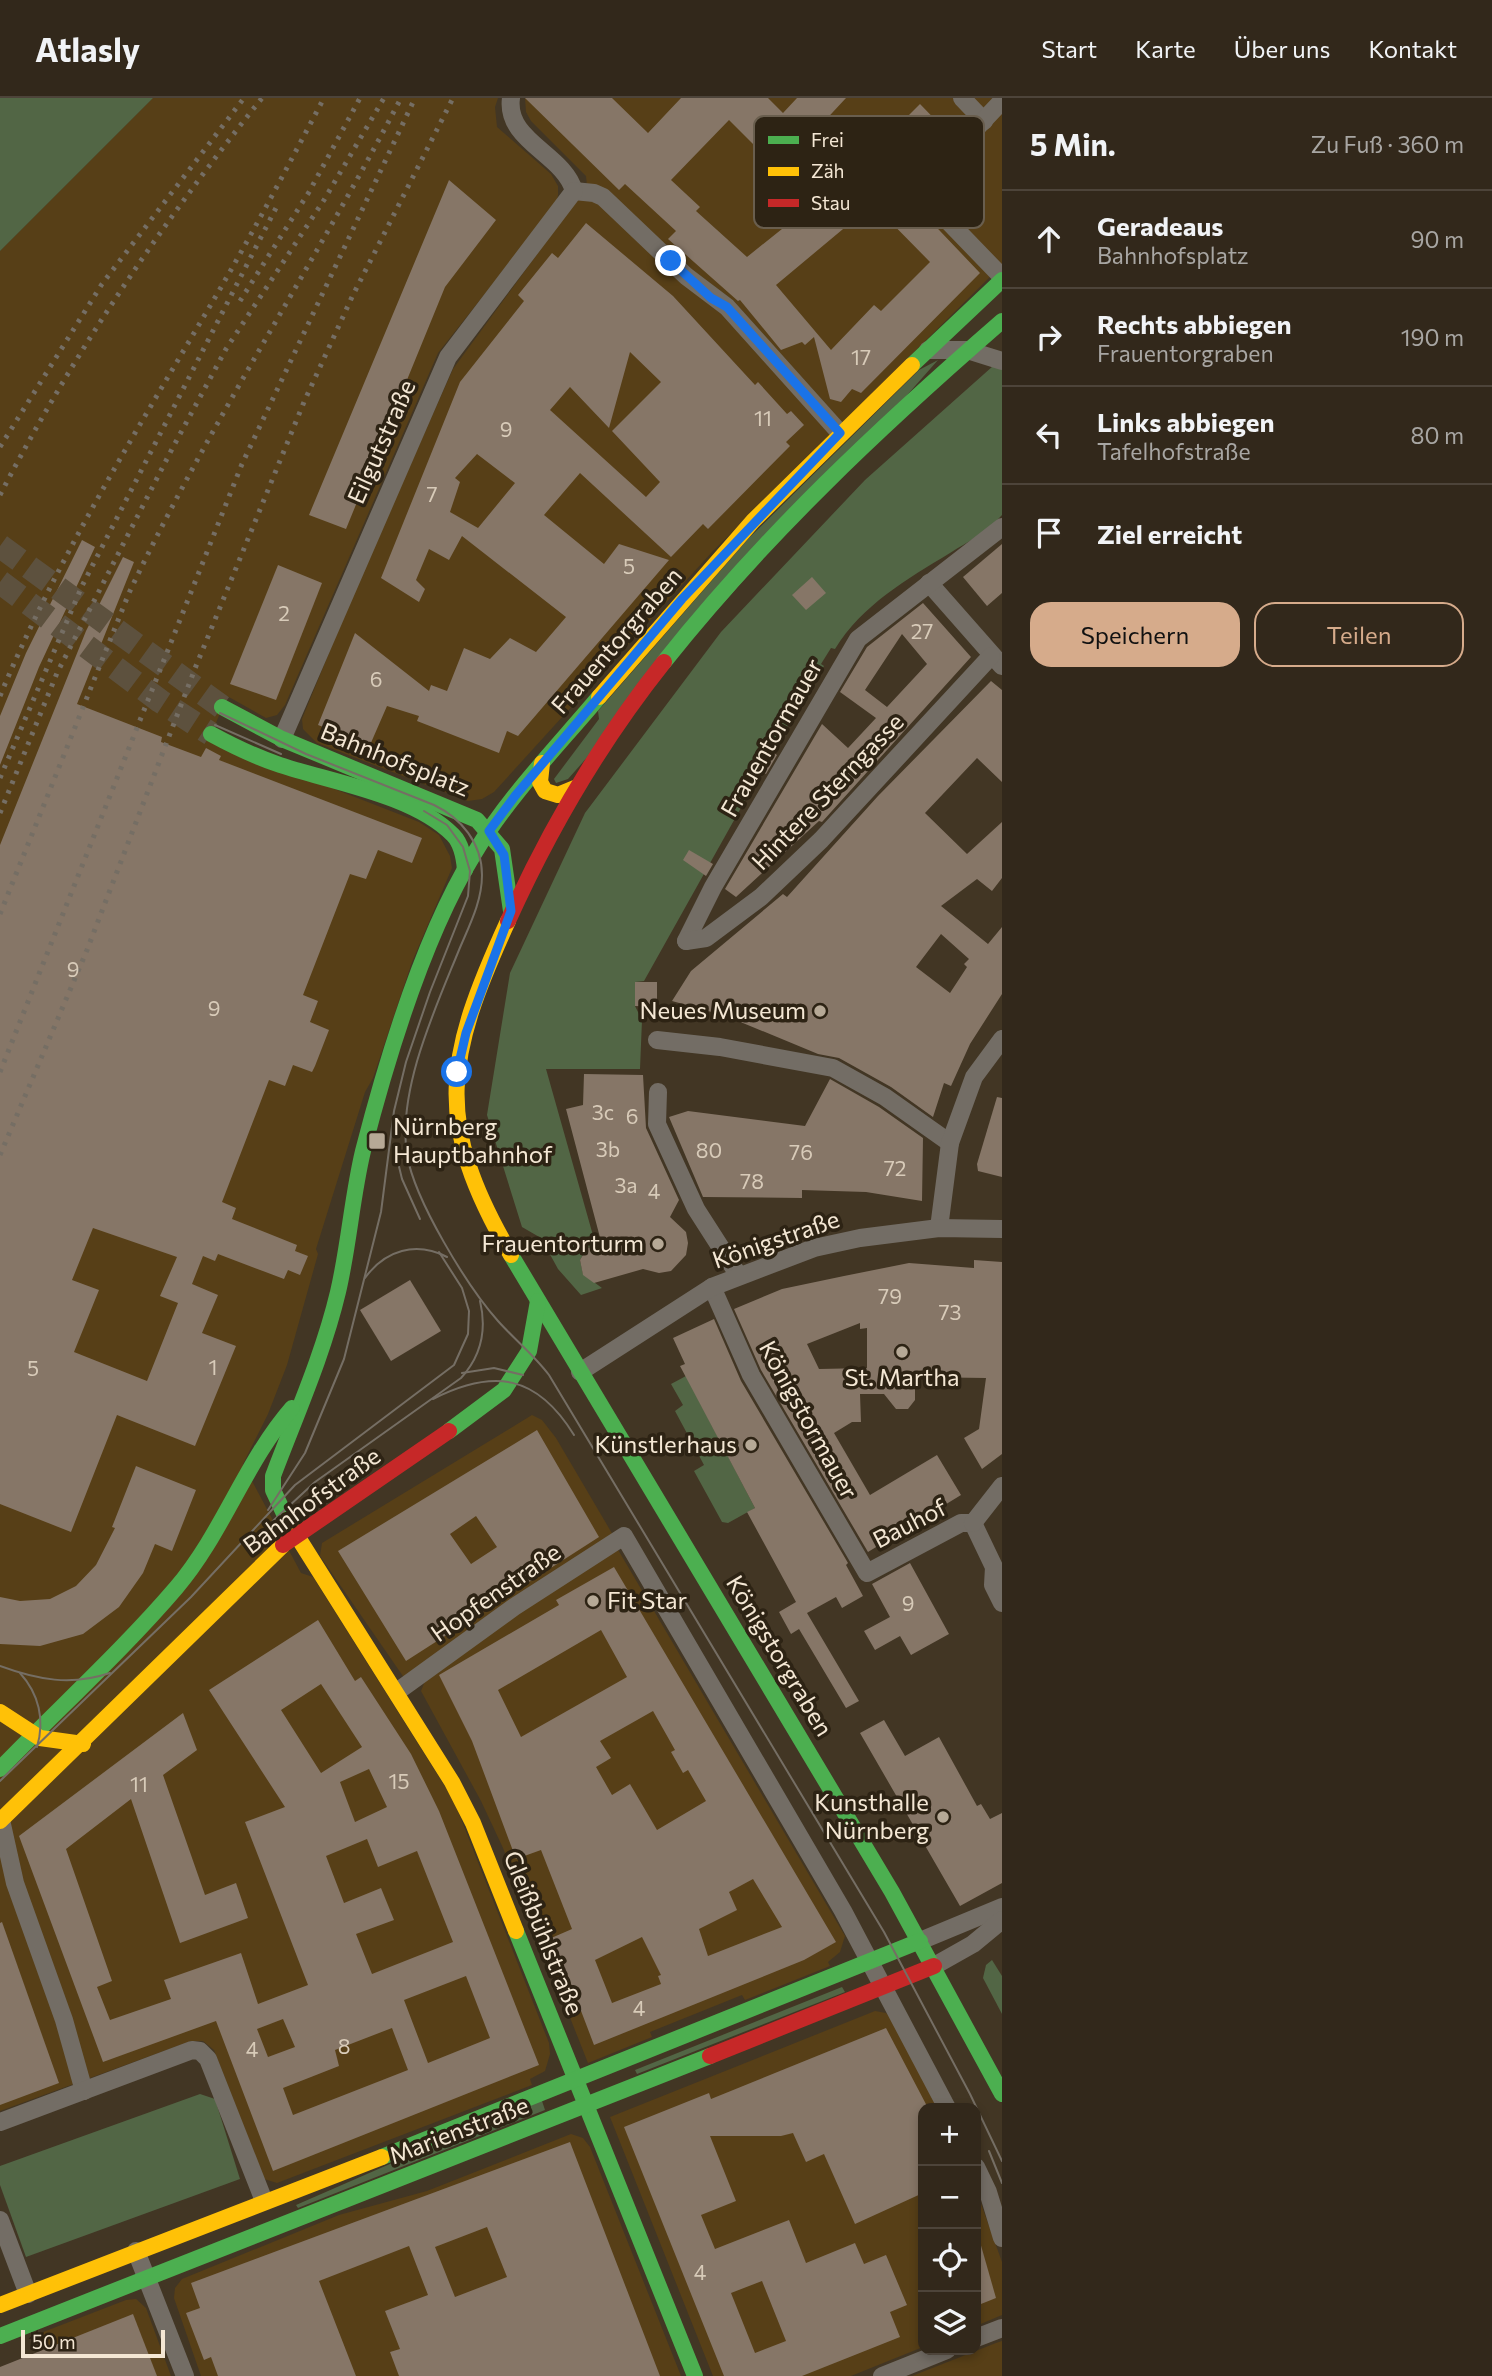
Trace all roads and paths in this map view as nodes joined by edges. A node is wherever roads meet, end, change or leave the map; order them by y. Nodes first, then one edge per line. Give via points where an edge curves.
1 (962, 98) edge
2 (1002, 102) edge
3 (510, 103) edge
4 (979, 116) edge
5 (984, 121) edge
6 (574, 191) junction
7 (954, 228) edge
8 (1002, 279) edge
9 (1002, 321) edge
10 (928, 350) junction
11 (967, 350) junction
12 (1002, 361) edge
13 (840, 433) junction
14 (1002, 527) edge
15 (929, 583) junction
16 (997, 661) edge
17 (222, 707) tunnel mouth
18 (211, 734) tunnel mouth
19 (282, 739) junction
20 (542, 763) junction
21 (575, 788) junction
22 (489, 831) junction
23 (465, 870) junction
24 (511, 911) junction
25 (686, 941) joint
26 (1002, 1039) edge
27 (657, 1040) dead end
28 (658, 1092) dead end
29 (950, 1143) junction
30 (939, 1228) junction
31 (1002, 1229) edge
32 (738, 1276) junction
33 (712, 1287) junction
34 (538, 1301) junction
35 (580, 1372) junction
36 (308, 1388) junction
37 (1002, 1486) edge
38 (973, 1523) junction
39 (296, 1535) junction
40 (867, 1573) joint
41 (1002, 1603) edge
42 (398, 1692) junction
43 (0, 1712) edge
44 (32, 1734) junction
45 (82, 1744) junction
46 (0, 1769) edge
47 (1, 1821) edge
48 (8, 1879) edge
49 (1002, 1907) edge
50 (1002, 1920) edge
51 (920, 1941) junction
52 (871, 1962) junction
53 (934, 1966) junction
54 (884, 1987) junction
55 (576, 2080) junction
56 (84, 2091) junction
57 (1002, 2094) edge
58 (944, 2103) edge
59 (587, 2106) junction
60 (0, 2122) edge
61 (981, 2177) edge
62 (264, 2200) junction
63 (0, 2220) edge
64 (1002, 2238) edge
65 (136, 2250) junction
66 (148, 2278) junction
67 (28, 2294) junction
68 (0, 2305) edge
69 (1002, 2328) edge
70 (0, 2336) edge
71 (981, 2336) edge
72 (934, 2355) edge
73 (185, 2376) edge
74 (695, 2376) edge
75 (882, 2376) edge

1 - 4 street
2 - 5 street
3 - 6 street via 520,130 565,171
6 - 13 street via 603,197 711,298 727,307
6 - 19 street, Eilgutstraße via 448,356
7 - 8 street
8 - 10 main road, Frauentorgraben
9 - 11 main road, Frauentorgraben
10 - 11 street
10 - 13 main road, Frauentorgraben
11 - 12 street
11 - 21 main road, Frauentorgraben via 827,482 736,576 643,689
13 - 20 main road, Frauentorgraben via 691,589
14 - 15 street, Frauentormauer
15 - 16 street
15 - 25 street, Frauentormauer via 858,639
16 - 25 street, Hintere Sterngasse via 766,892 706,938
17 - 19 main road, Bahnhofsplatz
18 - 23 main road, Bahnhofsplatz via 435,821 457,841
19 - 22 main road, Bahnhofsplatz via 463,811
20 - 21 main road via 540,782 545,791 558,795
20 - 22 main road, Frauentorgraben
21 - 24 main road, Frauentorgraben
22 - 23 main road, Frauentorgraben
22 - 24 main road, Bahnhofsplatz via 504,855
23 - 36 main road via 418,972 387,1070 363,1152 338,1291
24 - 34 main road, Bahnhofsplatz via 466,1033 455,1102 460,1138 475,1181
26 - 29 street via 974,1077
27 - 29 street via 833,1068 885,1097
28 - 32 street via 657,1124 696,1209
29 - 30 street
30 - 31 street, Königstraße
30 - 32 street, Königstraße via 814,1248
32 - 33 street, Königstraße
33 - 35 street, Königstraße
33 - 40 street, Königstormauer via 751,1375
34 - 35 main road, Bahnhofsplatz
34 - 39 main road, Bahnhofstraße via 529,1351 504,1390 417,1455
35 - 51 main road, Königstorgraben
36 - 39 main road via 272,1481
36 - 44 main road, Bahnhofstraße via 268,1436 200,1556 170,1596
37 - 38 street
38 - 40 street, Bauhof via 961,1523
38 - 41 street, Bauhof via 994,1567 993,1586
39 - 42 main road, Gleißbühlstraße
39 - 45 main road, Bahnhofstraße via 230,1593
42 - 52 street, Hopfenstraße via 495,1620 624,1536
42 - 55 main road, Gleißbühlstraße via 473,1823
43 - 44 main road
44 - 45 main road via 53,1742
44 - 46 main road, Bahnhofstraße
45 - 47 main road, Bahnhofstraße
47 - 48 street
48 - 56 street via 64,2020
49 - 51 street
50 - 53 street via 973,1944
51 - 52 main road, Marienstraße
51 - 53 main road, Königstorgraben
52 - 54 street
52 - 55 main road, Marienstraße
53 - 54 main road, Marienstraße
53 - 57 main road, Königstorgraben
54 - 58 street
54 - 59 main road, Marienstraße
55 - 59 main road, Gleißbühlstraße
55 - 62 main road, Marienstraße via 314,2185
56 - 60 street
56 - 62 street via 192,2050 200,2051 208,2059
59 - 66 main road, Marienstraße
59 - 74 main road, Gleißbühlstraße
61 - 64 street
62 - 65 main road, Marienstraße
63 - 67 street
65 - 66 street
65 - 67 main road, Marienstraße
66 - 70 main road, Marienstraße
66 - 73 street
67 - 68 main road, Marienstraße
69 - 71 street
72 - 75 street

